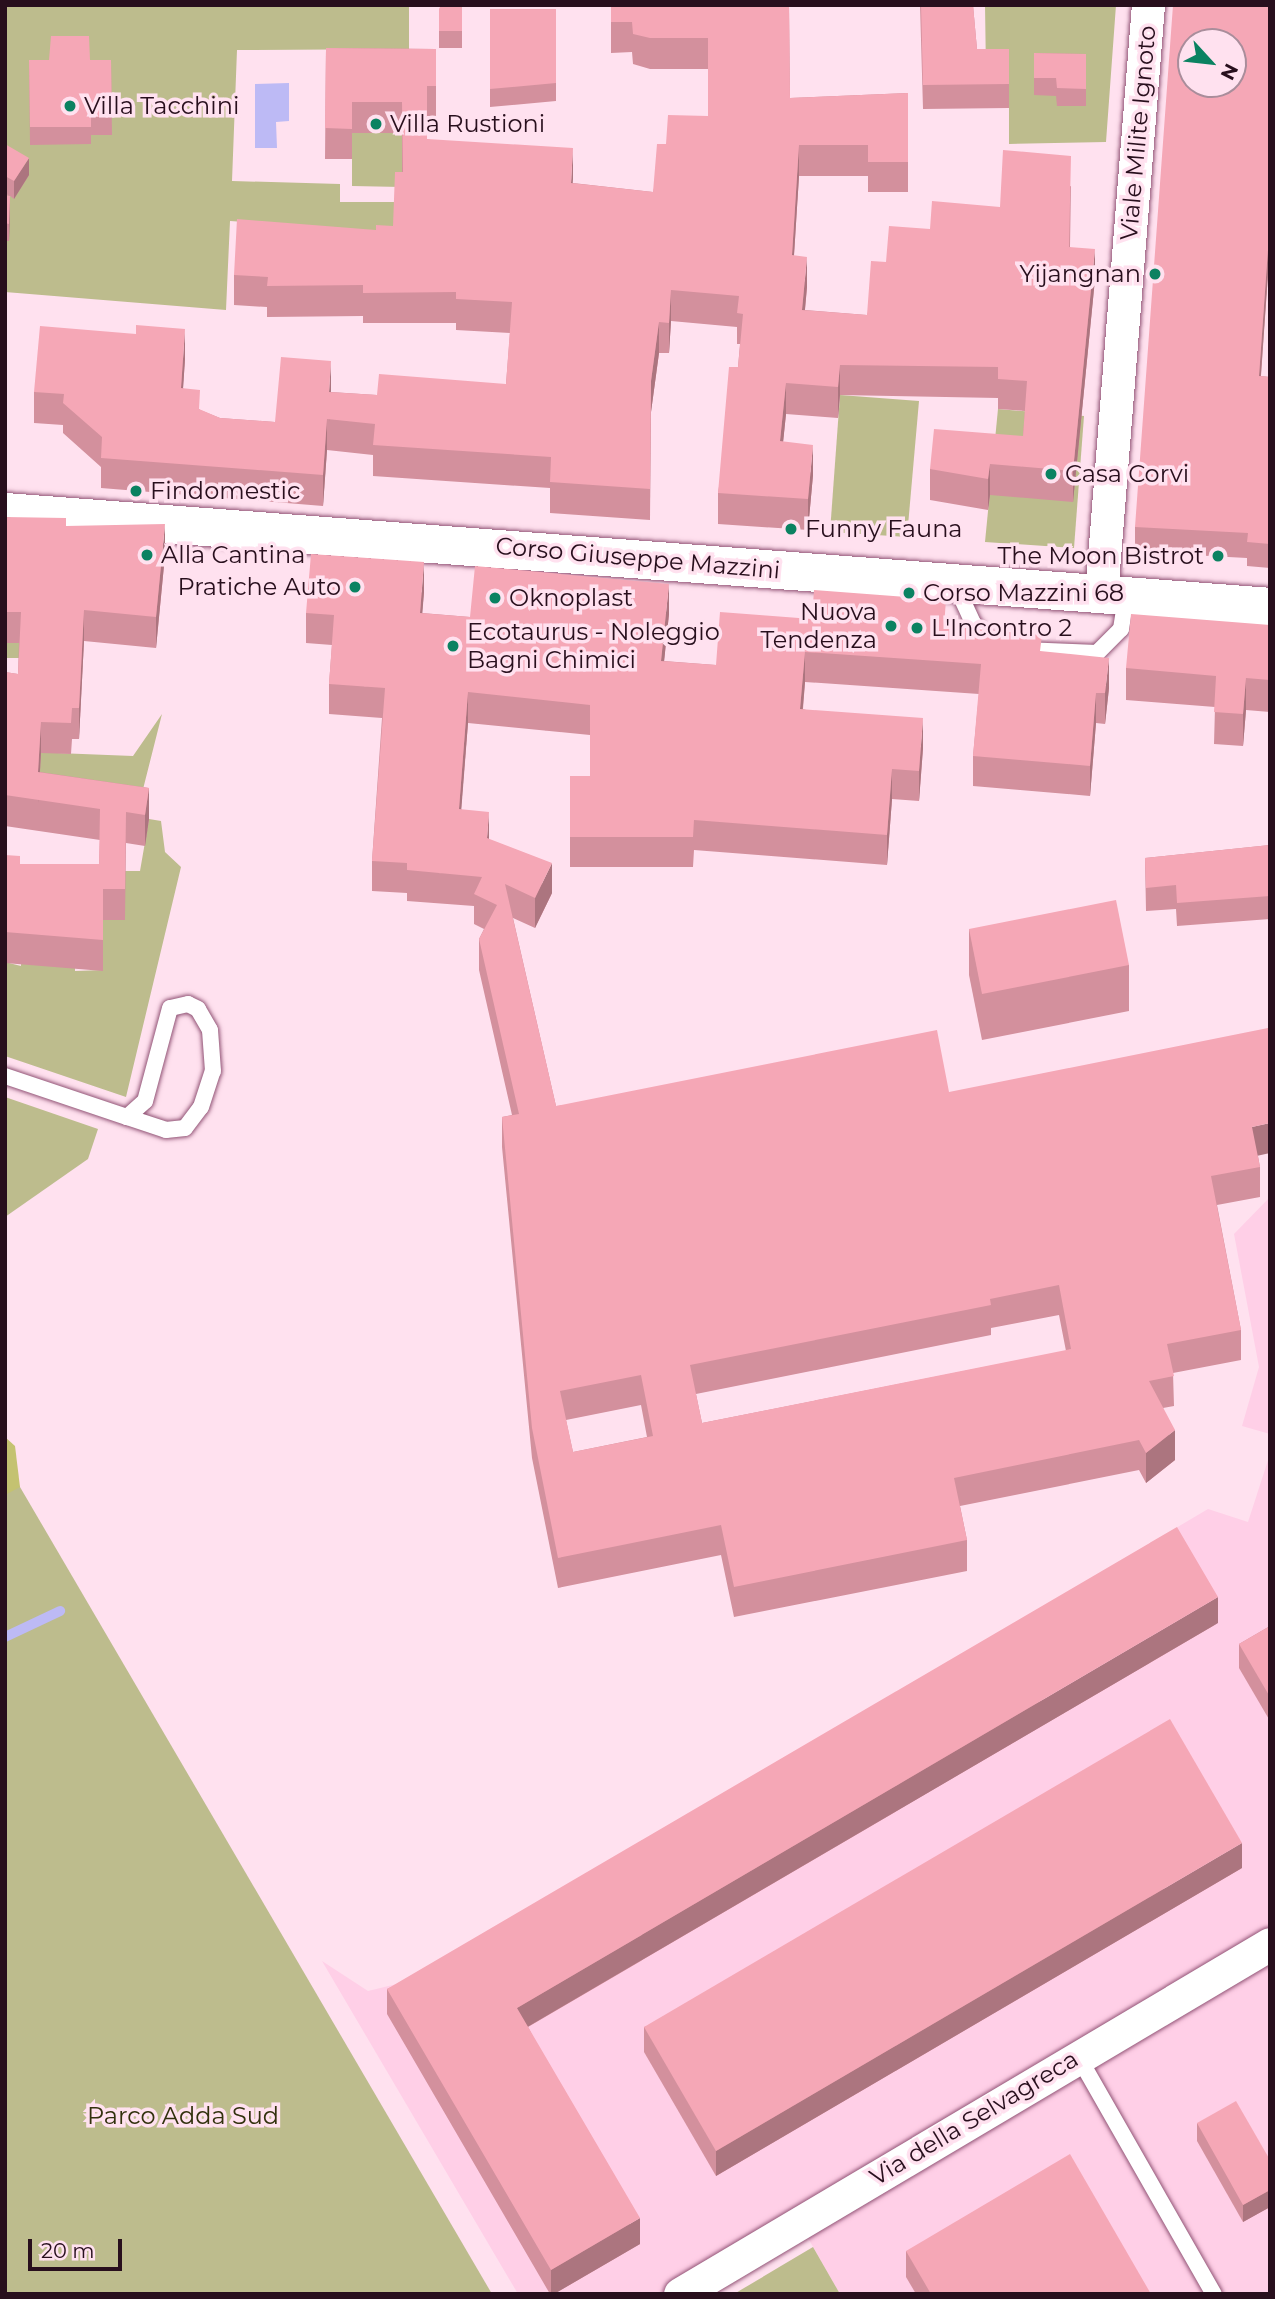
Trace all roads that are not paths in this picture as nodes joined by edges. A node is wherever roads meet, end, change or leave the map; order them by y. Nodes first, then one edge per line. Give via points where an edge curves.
1 (1148, 5) edge
2 (5, 512) edge
3 (955, 583) junction
4 (1113, 597) junction
5 (1270, 607) edge
6 (5, 1076) edge
7 (127, 1117) junction
8 (1270, 1944) edge
9 (1078, 2056) junction
10 (680, 2294) edge
11 (1214, 2294) edge

1 - 4 street, Viale Milite Ignoto
2 - 3 street, Corso Giuseppe Mazzini
3 - 4 street, Corso Giuseppe Mazzini
3 - 4 lane via 985,639 1010,650 1097,653 1121,629
4 - 5 street, Corso Giuseppe Mazzini
6 - 7 lane
7 - 7 lane via 174,1131 201,1107 214,1052 198,1009 188,1004 170,1008 145,1101
8 - 9 street, Via della Selvagreca
9 - 10 street, Via della Selvagreca
9 - 11 lane

